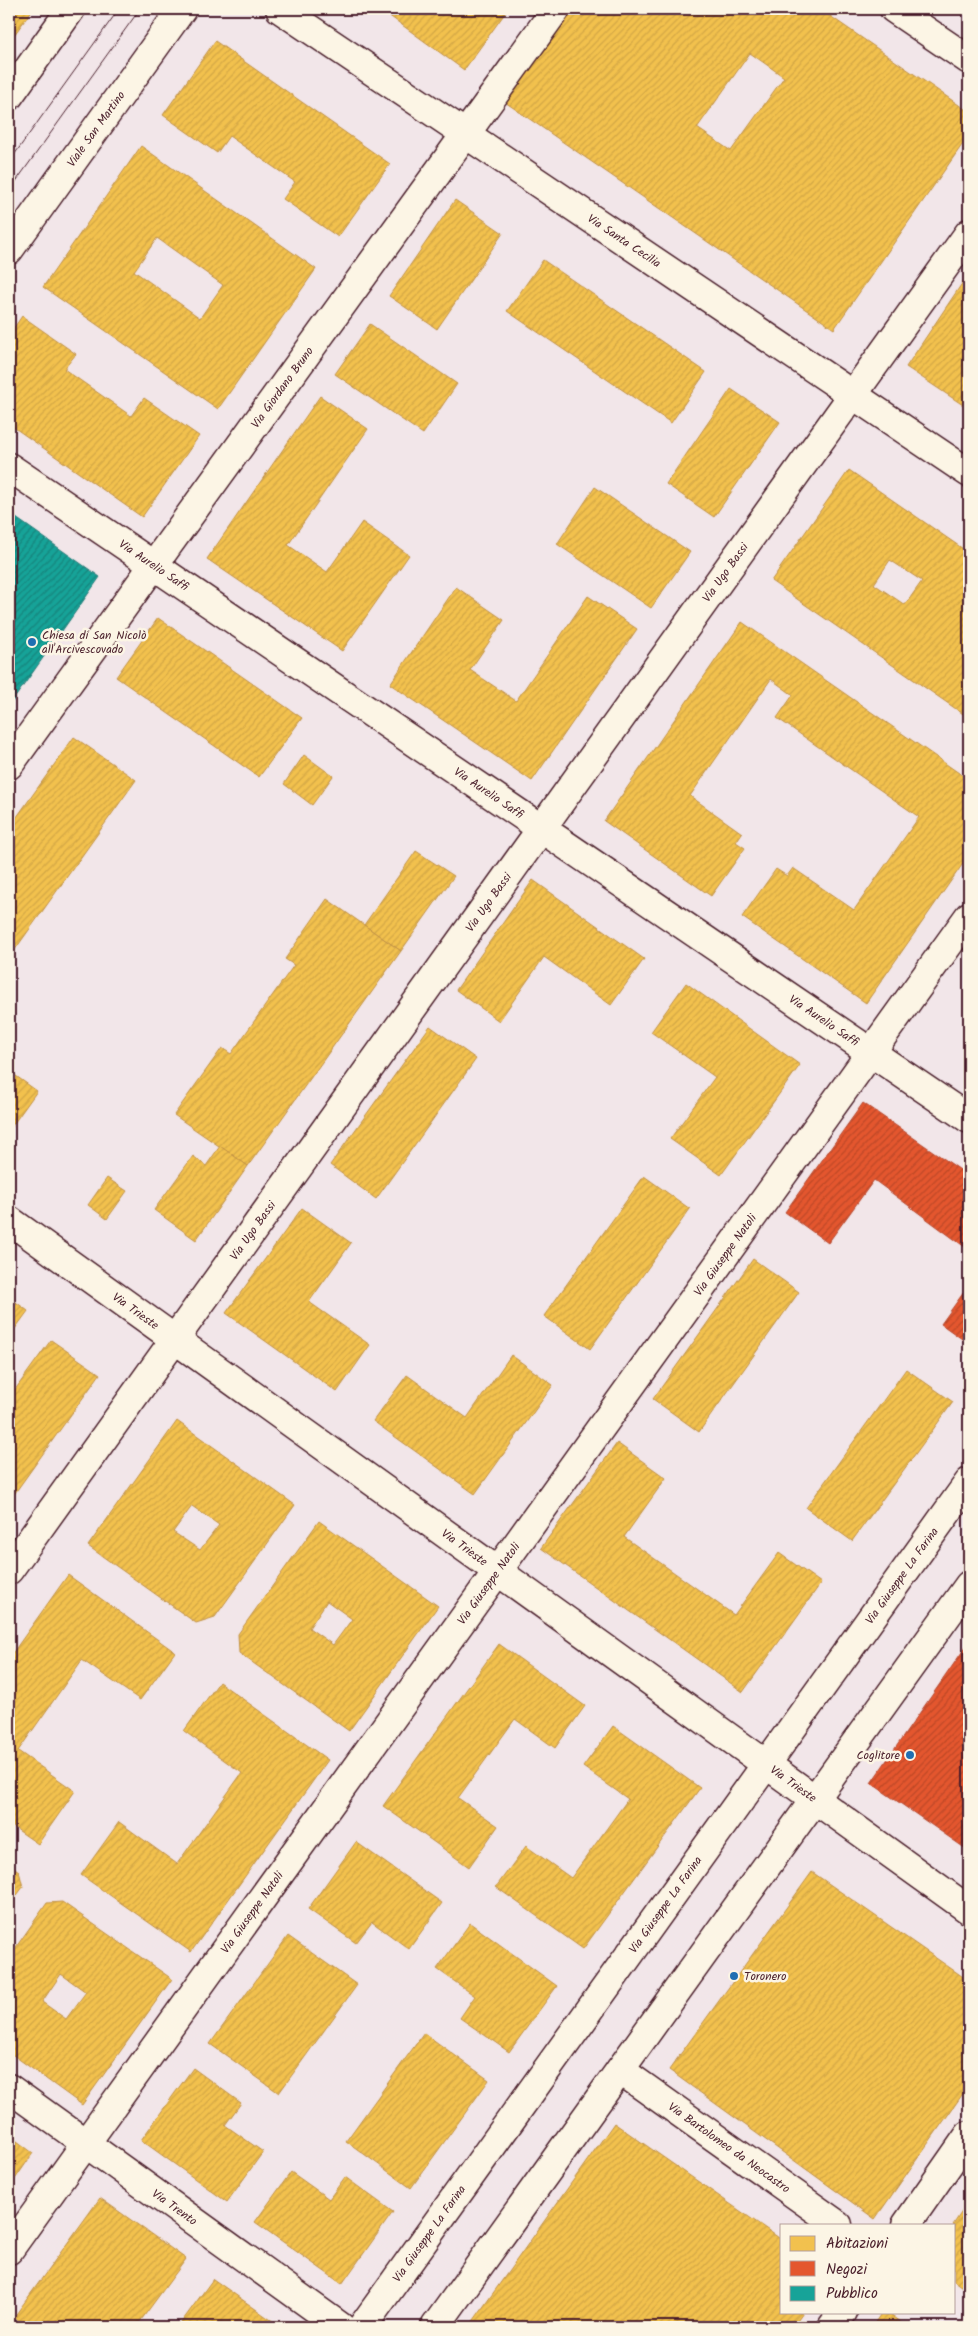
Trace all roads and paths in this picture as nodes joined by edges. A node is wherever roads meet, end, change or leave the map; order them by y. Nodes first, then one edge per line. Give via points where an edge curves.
1 (71, 9) edge
2 (182, 9) edge
3 (280, 9) edge
4 (556, 9) edge
5 (894, 9) edge
6 (969, 60) edge
7 (9, 96) edge
8 (465, 134) junction
9 (969, 233) edge
10 (9, 250) edge
11 (853, 395) junction
12 (9, 467) edge
13 (969, 474) edge
14 (153, 565) junction
15 (9, 765) edge
16 (542, 829) junction
17 (969, 916) edge
18 (871, 1052) junction
19 (969, 1119) edge
20 (9, 1220) edge
21 (175, 1339) junction
22 (969, 1482) edge
23 (9, 1570) edge
24 (498, 1571) junction
25 (969, 1585) edge
26 (767, 1764) junction
27 (816, 1799) junction
28 (969, 1910) edge
29 (620, 2070) junction
30 (9, 2088) edge
31 (969, 2135) edge
32 (86, 2143) junction
33 (837, 2224) edge
34 (907, 2224) edge
35 (9, 2250) edge
36 (842, 2314) edge
37 (341, 2327) edge
38 (362, 2327) edge
39 (436, 2327) edge
40 (832, 2327) edge

1 - 7 street
2 - 10 street, Viale San Martino
3 - 8 street, Via Santa Cecilia
4 - 8 street, Via Giordano Bruno
5 - 6 street
8 - 11 street, Via Santa Cecilia
8 - 14 street, Via Giordano Bruno
9 - 11 street, Via Ugo Bassi
11 - 13 street, Via Santa Cecilia
11 - 16 street, Via Ugo Bassi
12 - 14 street, Via Aurelio Saffi
14 - 15 street, Via Giordano Bruno
14 - 16 street, Via Aurelio Saffi
16 - 18 street, Via Aurelio Saffi
16 - 21 street, Via Ugo Bassi
17 - 18 street, Via Giuseppe Natoli
18 - 19 street, Via Aurelio Saffi
18 - 24 street, Via Giuseppe Natoli
20 - 21 street, Via Trieste
21 - 23 street, Via Ugo Bassi
21 - 24 street, Via Trieste
22 - 26 street, Via Giuseppe La Farina
24 - 26 street, Via Trieste
24 - 32 street, Via Giuseppe Natoli
25 - 27 street
26 - 27 street, Via Trieste
26 - 38 street, Via Giuseppe La Farina
27 - 28 street, Via Trieste
27 - 29 street
29 - 33 street, Via Bartolomeo da Neocastro
29 - 39 street
30 - 32 street, Via Trento
31 - 34 street
32 - 35 street, Via Giuseppe Natoli
32 - 37 street, Via Trento
36 - 40 street

